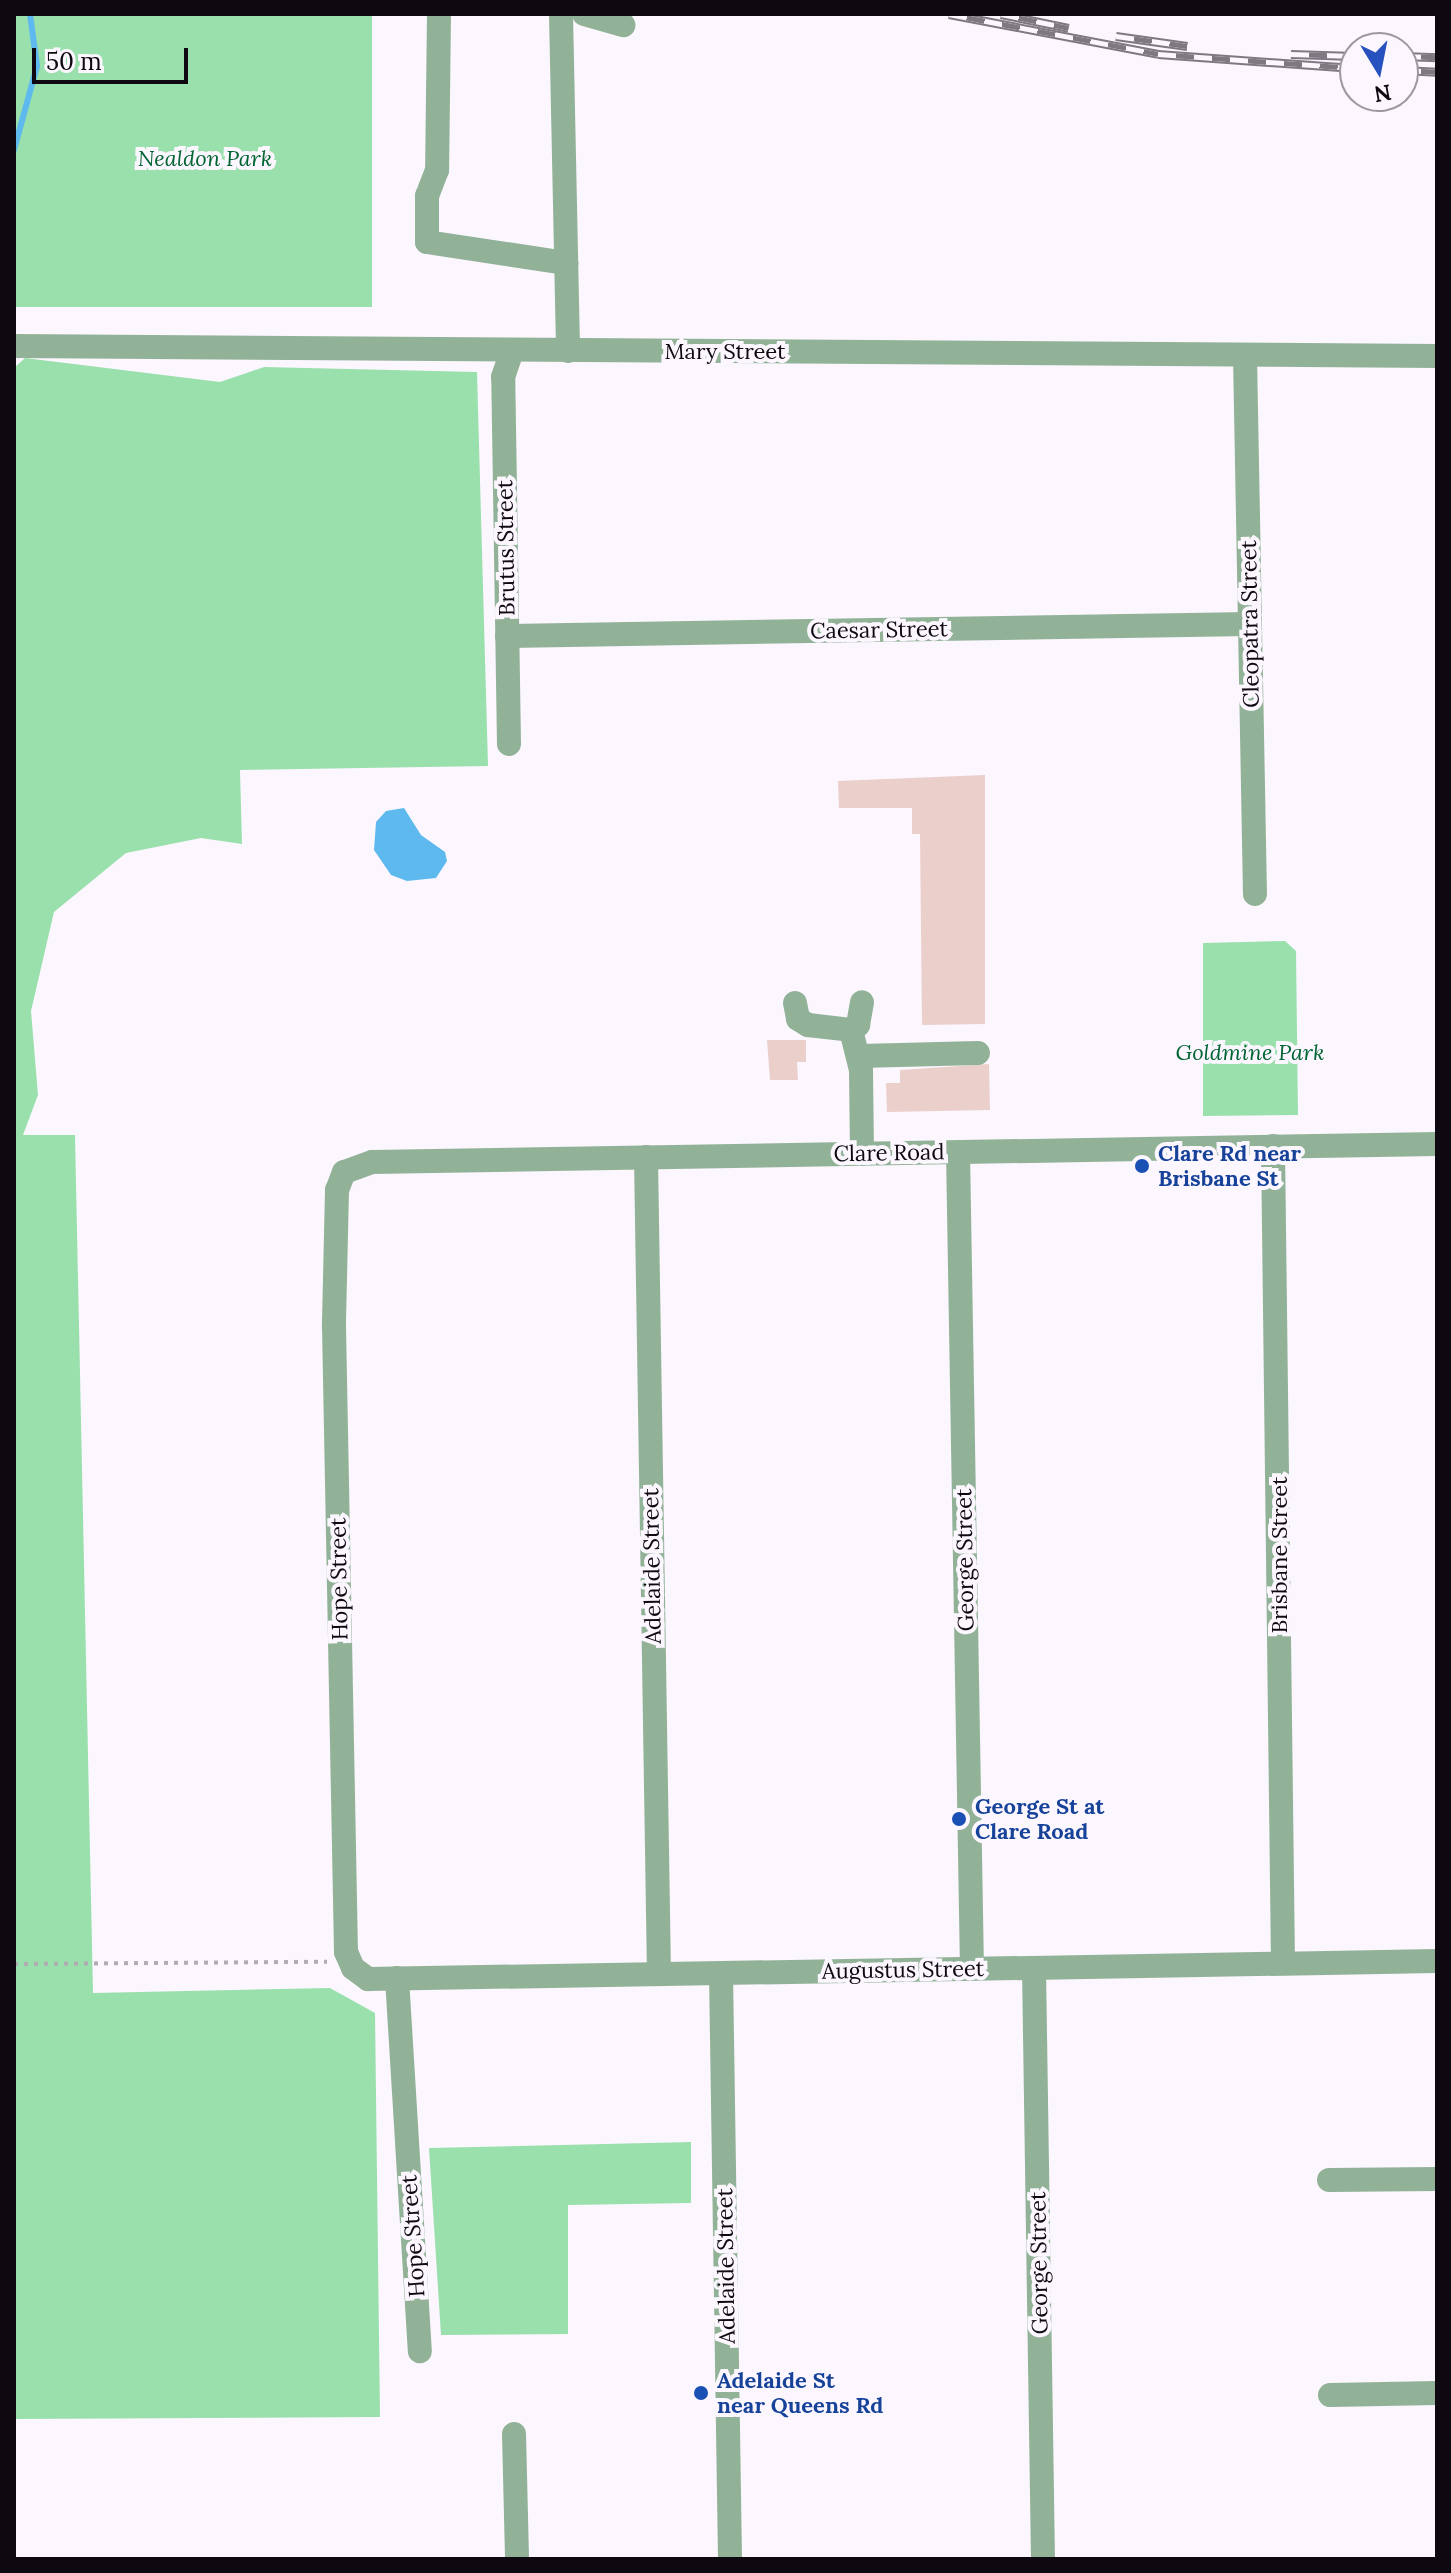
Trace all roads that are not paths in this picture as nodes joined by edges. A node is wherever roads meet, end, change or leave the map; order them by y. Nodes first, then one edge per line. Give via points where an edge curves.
1 (439, 14) edge
2 (561, 14) edge
3 (584, 14) edge
4 (623, 25) dead end
5 (566, 263) junction
6 (14, 346) edge
7 (568, 351) junction
8 (511, 354) junction
9 (1245, 355) junction
10 (1437, 356) edge
11 (1250, 624) junction
12 (507, 636) junction
13 (509, 744) dead end
14 (1255, 894) dead end
15 (862, 1002) dead end
16 (795, 1003) dead end
17 (851, 1030) junction
18 (978, 1053) dead end
19 (860, 1056) junction
20 (1437, 1144) edge
21 (1273, 1146) junction
22 (958, 1152) junction
23 (862, 1154) junction
24 (646, 1157) junction
25 (344, 1172) joint
26 (1437, 1961) edge
27 (1283, 1963) junction
28 (972, 1968) junction
29 (1034, 1968) junction
30 (360, 1973) joint
31 (721, 1973) junction
32 (659, 1974) junction
33 (397, 1978) junction
34 (1437, 2179) edge
35 (1329, 2180) dead end
36 (420, 2351) dead end
37 (1437, 2393) edge
38 (1330, 2395) dead end
39 (514, 2434) dead end
40 (517, 2559) edge
41 (730, 2559) edge
42 (1043, 2559) edge

1 - 5 street via 437,170 427,196 427,242 435,248
2 - 5 street
3 - 4 street
5 - 7 street
6 - 8 street, Mary Street
7 - 8 street, Mary Street
7 - 9 street, Mary Street
8 - 12 street, Brutus Street via 503,377
9 - 10 street, Mary Street
9 - 11 street, Cleopatra Street
11 - 12 street, Caesar Street
11 - 14 street, Cleopatra Street
12 - 13 street, Brutus Street
15 - 17 street via 858,1025
16 - 17 street via 798,1019 808,1025
17 - 19 street
18 - 19 street
19 - 23 street
20 - 21 street, Clare Road
21 - 22 street, Clare Road
21 - 27 street, Brisbane Street
22 - 23 street, Clare Road
22 - 28 street, George Street
23 - 24 street, Clare Road
24 - 25 street, Clare Road via 372,1162
24 - 32 street, Adelaide Street
25 - 30 street, Hope Street via 337,1190 334,1327 346,1952
26 - 27 street, Augustus Street
27 - 29 street, Augustus Street
28 - 29 street, Augustus Street
28 - 31 street, Augustus Street
29 - 42 street, George Street
30 - 33 street, Augustus Street
31 - 32 street, Augustus Street
31 - 41 street, Adelaide Street
32 - 33 street, Augustus Street
33 - 36 street, Hope Street
34 - 35 street
37 - 38 street
39 - 40 street

